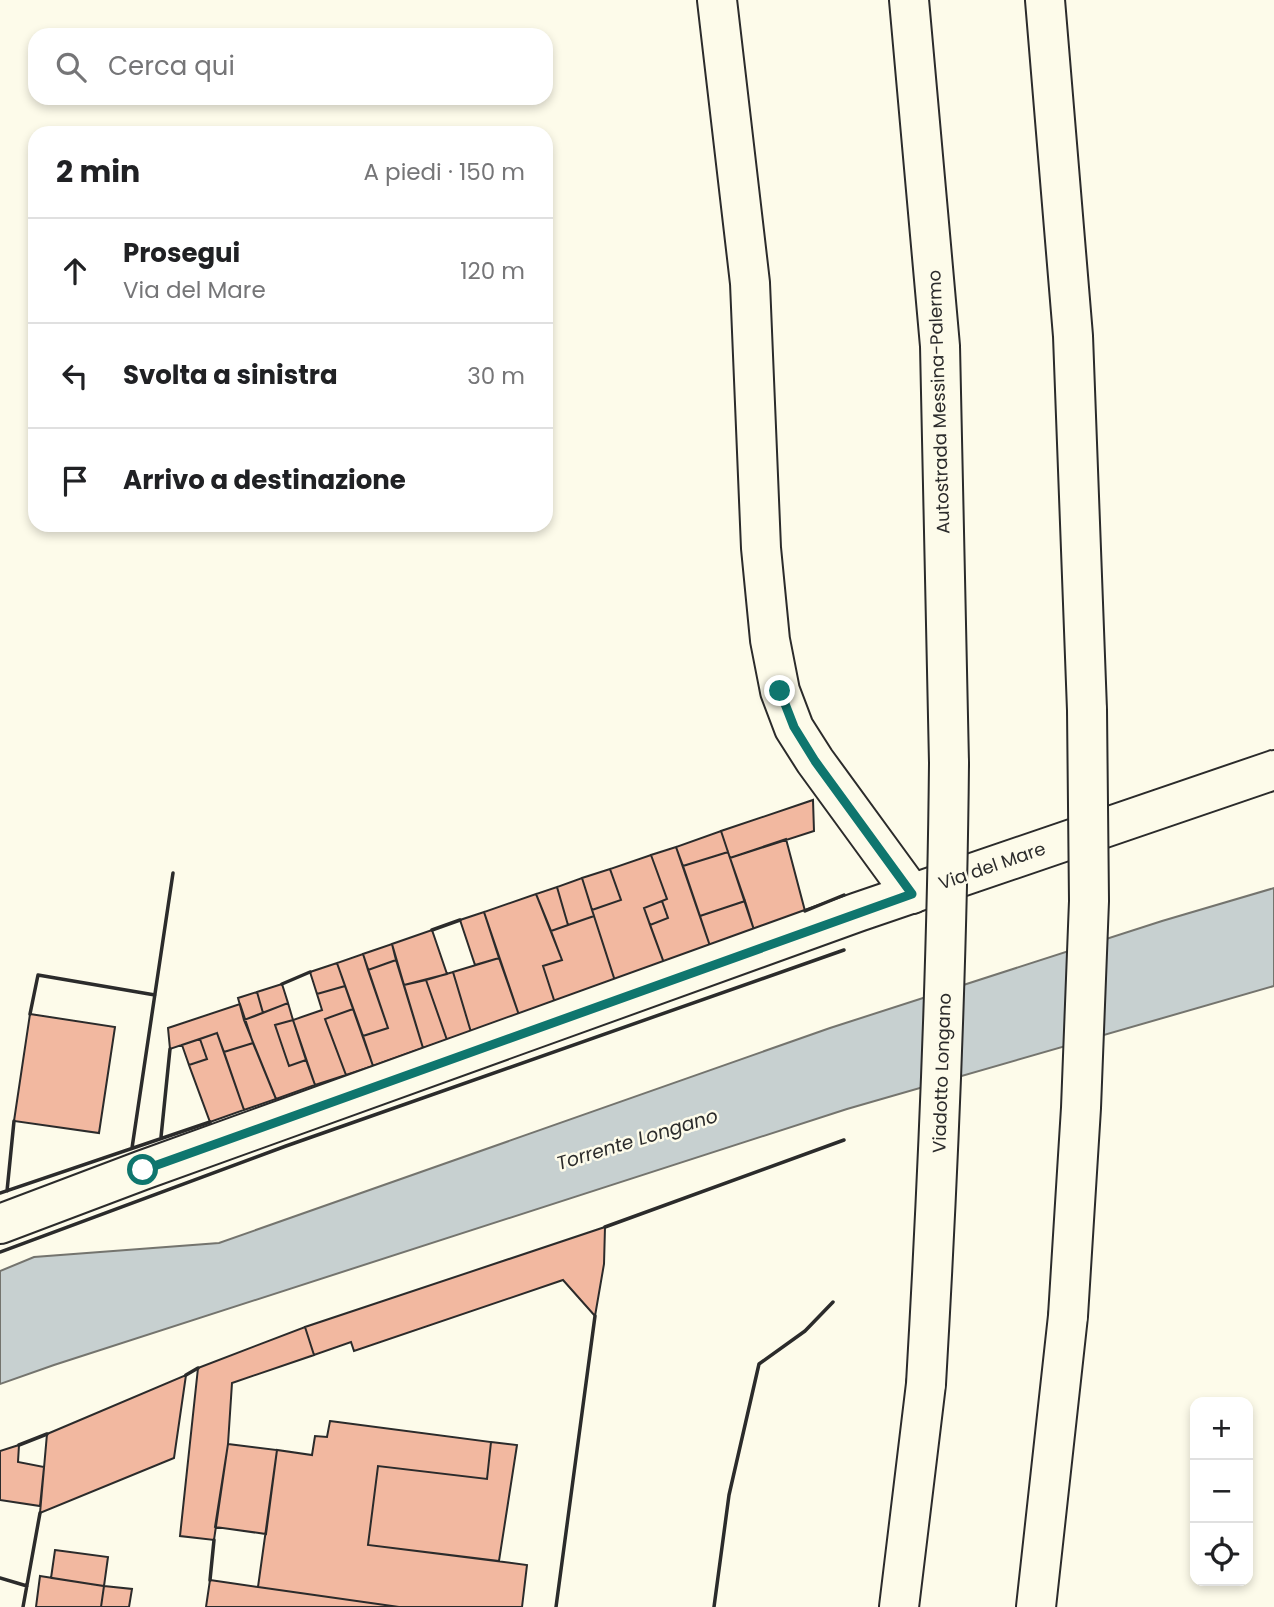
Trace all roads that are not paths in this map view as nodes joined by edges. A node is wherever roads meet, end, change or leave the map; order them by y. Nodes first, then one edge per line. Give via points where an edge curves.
1 (717, 0) edge
2 (909, 0) edge
3 (1045, 0) edge
4 (949, 763) joint
5 (1274, 770) edge
6 (912, 894) junction
7 (0, 1224) edge
8 (900, 1607) edge
9 (1036, 1607) edge

1 - 6 main road via 750,283 761,548 780,691 794,727 815,761
2 - 4 main road, Autostrada Messina-Palermo via 940,346
3 - 9 main road, bridge via 1073,336 1087,710 1088,901 1068,1316
4 - 8 main road, Viadotto Longano, bridge via 939,1172 926,1384
5 - 6 main road, Via del Mare
6 - 7 main road, Via del Mare

